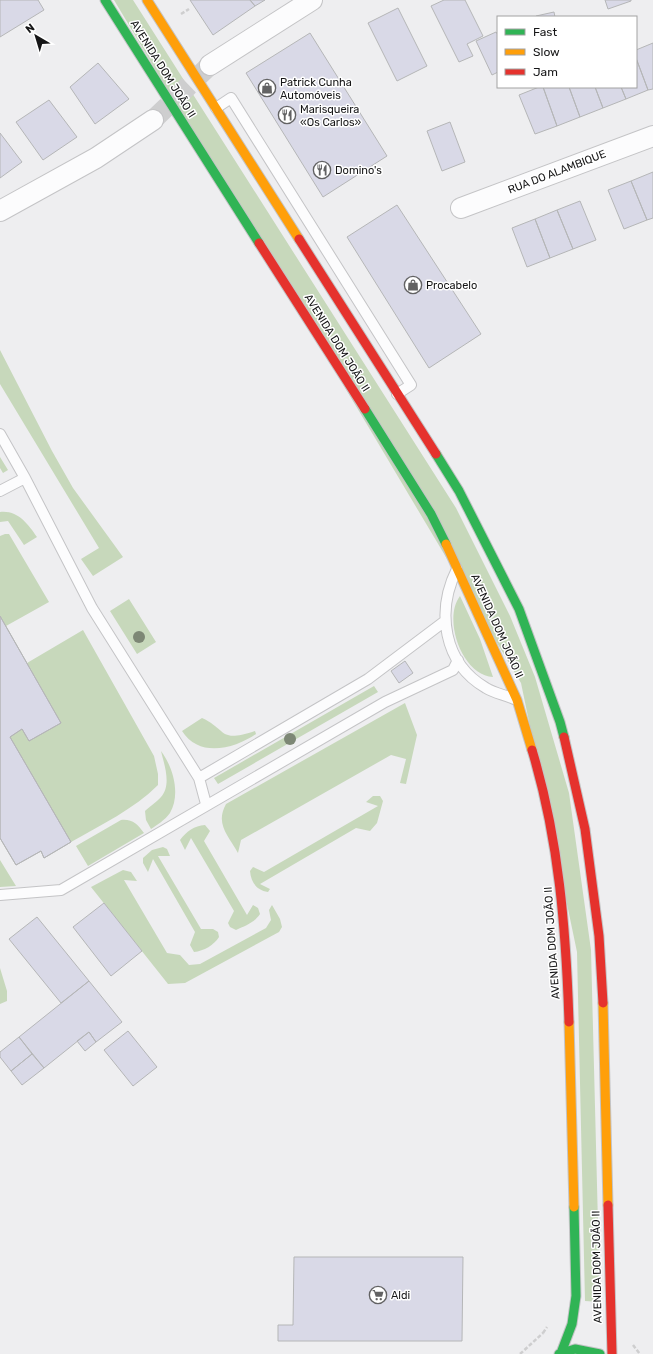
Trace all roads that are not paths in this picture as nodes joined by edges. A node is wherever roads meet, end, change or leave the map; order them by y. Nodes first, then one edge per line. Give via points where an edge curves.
1 (105, 0) edge
2 (147, 0) edge
3 (312, 0) edge
4 (210, 65) tunnel mouth
5 (216, 108) junction
6 (152, 120) tunnel mouth
7 (653, 136) edge
8 (296, 201) junction
9 (461, 208) dead end
10 (0, 211) edge
11 (280, 211) junction
12 (397, 394) junction
13 (0, 434) edge
14 (25, 478) junction
15 (0, 491) edge
16 (458, 568) junction
17 (445, 620) junction
18 (458, 660) junction
19 (517, 700) junction
20 (199, 778) junction
21 (206, 804) junction
22 (0, 895) edge
23 (560, 1354) edge
24 (600, 1354) edge
25 (612, 1354) edge

1 - 16 main road, AVENIDA DOM JOÃO II via 431,514
2 - 5 main road, AVENIDA DOM JOÃO II
3 - 4 street
5 - 8 lane via 230,98
5 - 11 main road, AVENIDA DOM JOÃO II
6 - 10 street via 96,158
7 - 9 street, RUA DO ALAMBIQUE
8 - 11 lane
8 - 12 lane via 411,385
11 - 12 main road, AVENIDA DOM JOÃO II
12 - 25 main road, AVENIDA DOM JOÃO II via 459,492 519,609 560,722 585,829 599,936 602,984
13 - 14 lane
14 - 15 lane
14 - 20 lane via 92,608
16 - 17 lane via 449,584
16 - 19 main road, AVENIDA DOM JOÃO II
17 - 18 lane via 450,648
17 - 20 lane via 368,679
18 - 19 lane via 471,676 486,688
18 - 21 lane via 453,670 385,702
19 - 23 main road, AVENIDA DOM JOÃO II via 552,829 567,952 576,1296 572,1324
20 - 21 lane
21 - 22 lane via 61,890
23 - 24 main road, AVENIDA DOM JOÃO II via 575,1349

